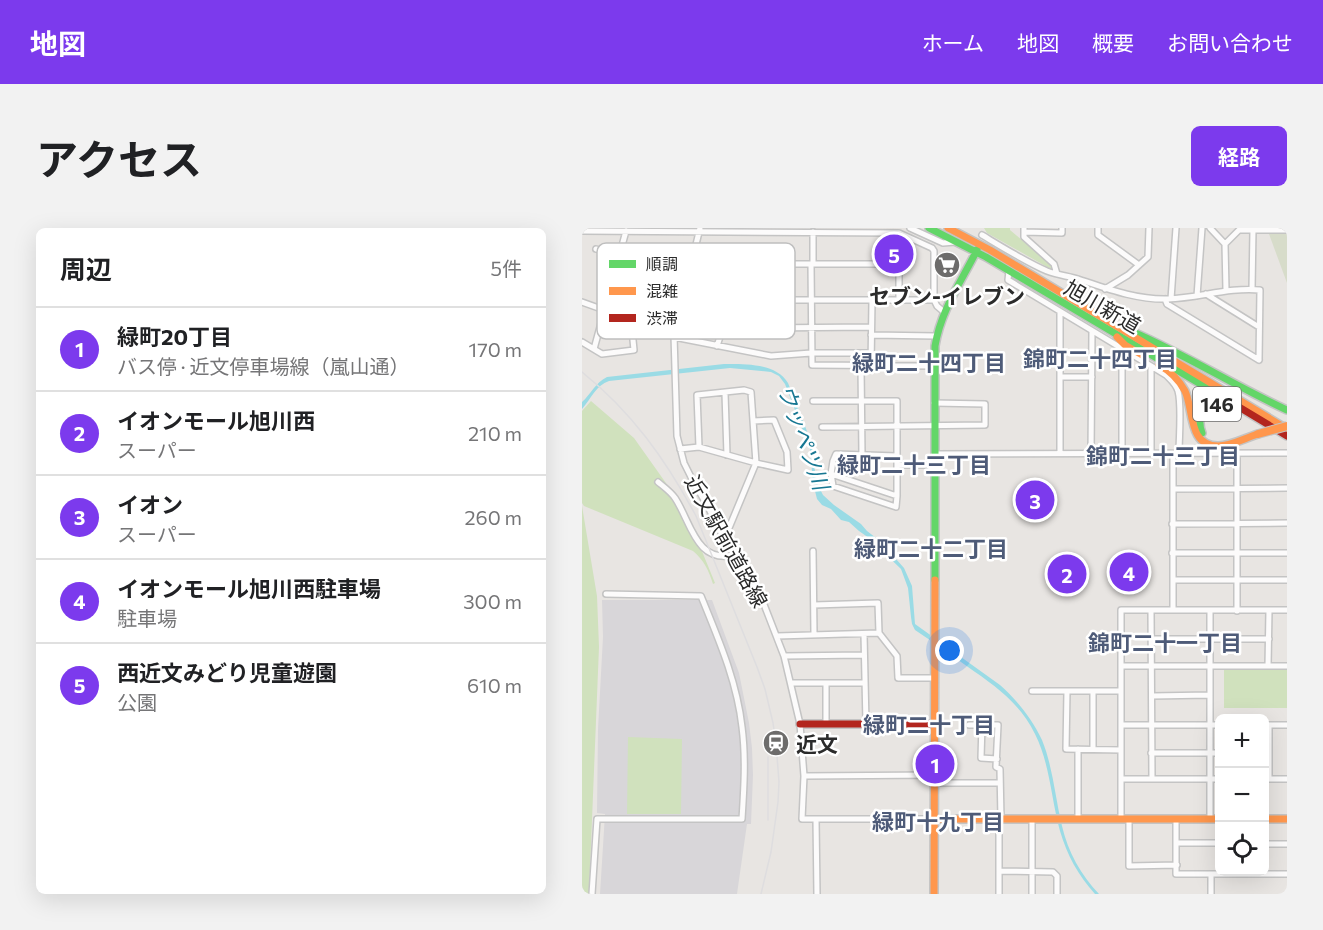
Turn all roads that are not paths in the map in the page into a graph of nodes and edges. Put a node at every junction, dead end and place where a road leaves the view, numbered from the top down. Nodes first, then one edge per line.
1 (910, 228) edge
2 (929, 228) edge
3 (948, 228) edge
4 (980, 228) edge
5 (1062, 228) edge
6 (1098, 228) edge
7 (1149, 228) edge
8 (1176, 228) edge
9 (1202, 228) edge
10 (1210, 228) edge
11 (592, 229) edge
12 (700, 229) edge
13 (747, 230) edge
14 (1024, 230) edge
15 (1252, 230) junction
16 (1287, 230) edge
17 (582, 231) edge
18 (626, 231) junction
19 (811, 231) edge
20 (899, 233) junction
21 (982, 235) junction
22 (957, 242) junction
23 (623, 243) edge
24 (1225, 244) junction
25 (978, 248) junction
26 (795, 264) edge
27 (812, 264) junction
28 (899, 264) junction
29 (1139, 265) junction
30 (1009, 271) junction
31 (1057, 274) junction
32 (1105, 289) junction
33 (1252, 289) junction
34 (1226, 290) junction
35 (1206, 294) junction
36 (1197, 296) junction
37 (1168, 299) junction
38 (795, 300) edge
39 (812, 300) junction
40 (872, 300) junction
41 (899, 300) junction
42 (934, 300) junction
43 (582, 302) edge
44 (597, 307) edge
45 (944, 312) junction
46 (1060, 312) junction
47 (1109, 322) junction
48 (795, 327) edge
49 (812, 327) junction
50 (871, 327) junction
51 (1259, 327) junction
52 (1092, 331) junction
53 (1112, 332) junction
54 (871, 335) junction
55 (936, 336) junction
56 (597, 338) edge
57 (633, 339) edge
58 (674, 339) edge
59 (687, 339) edge
60 (719, 339) edge
61 (582, 342) edge
62 (717, 346) junction
63 (594, 349) junction
64 (1122, 349) junction
65 (812, 353) junction
66 (871, 353) junction
67 (861, 366) junction
68 (871, 366) junction
69 (934, 366) junction
70 (1150, 366) junction
71 (1060, 377) junction
72 (1092, 377) junction
73 (724, 393) junction
74 (813, 401) dead end
75 (861, 401) junction
76 (934, 403) junction
77 (1287, 410) edge
78 (753, 421) junction
79 (897, 426) junction
80 (934, 426) junction
81 (822, 427) dead end
82 (861, 427) junction
83 (1287, 427) edge
84 (1287, 436) edge
85 (1235, 441) junction
86 (699, 447) junction
87 (680, 449) junction
88 (1060, 453) junction
89 (1091, 453) junction
90 (1150, 453) junction
91 (1237, 453) junction
92 (1287, 453) edge
93 (934, 454) junction
94 (1122, 454) junction
95 (1176, 454) junction
96 (727, 455) junction
97 (862, 456) junction
98 (897, 456) junction
99 (756, 463) junction
100 (897, 465) junction
101 (934, 465) junction
102 (831, 474) junction
103 (658, 482) dead end
104 (1287, 488) edge
105 (1173, 489) junction
106 (1238, 489) junction
107 (897, 496) junction
108 (1287, 523) edge
109 (1172, 524) junction
110 (1238, 524) junction
111 (724, 540) junction
112 (813, 551) dead end
113 (1172, 553) junction
114 (1238, 553) junction
115 (1287, 554) edge
116 (734, 555) junction
117 (1173, 580) junction
118 (1237, 580) junction
119 (1287, 580) edge
120 (606, 594) dead end
121 (814, 605) junction
122 (1151, 610) junction
123 (1173, 610) junction
124 (1210, 610) junction
125 (1269, 610) junction
126 (1287, 610) edge
127 (1237, 611) junction
128 (879, 633) junction
129 (814, 634) junction
130 (864, 634) junction
131 (777, 636) junction
132 (1210, 638) junction
133 (1152, 639) junction
134 (1269, 639) junction
135 (864, 655) junction
136 (784, 656) junction
137 (1121, 666) junction
138 (1211, 666) junction
139 (1268, 666) junction
140 (1287, 666) edge
141 (1151, 667) junction
142 (934, 678) junction
143 (791, 683) junction
144 (826, 683) junction
145 (864, 683) junction
146 (1032, 691) dead end
147 (1066, 691) junction
148 (1093, 691) junction
149 (1121, 691) junction
150 (1210, 695) junction
151 (1152, 696) junction
152 (800, 724) junction
153 (826, 724) junction
154 (866, 724) junction
155 (935, 724) junction
156 (969, 724) dead end
157 (982, 724) junction
158 (1121, 725) junction
159 (1151, 725) junction
160 (1210, 725) junction
161 (1215, 725) edge
162 (1269, 725) edge
163 (1287, 725) edge
164 (1078, 749) junction
165 (1093, 749) junction
166 (1121, 750) junction
167 (1151, 753) junction
168 (1211, 753) junction
169 (1215, 753) edge
170 (997, 759) junction
171 (804, 776) junction
172 (935, 779) junction
173 (1121, 779) junction
174 (1152, 779) junction
175 (1210, 779) junction
176 (1215, 779) edge
177 (1269, 779) edge
178 (1287, 779) edge
179 (1000, 783) junction
180 (816, 819) junction
181 (934, 819) junction
182 (1000, 819) junction
183 (1032, 819) junction
184 (1075, 819) junction
185 (1125, 819) junction
186 (1176, 819) junction
187 (1210, 819) junction
188 (1215, 819) edge
189 (1269, 819) edge
190 (1287, 819) edge
191 (1176, 843) junction
192 (1215, 843) edge
193 (1269, 844) edge
194 (1287, 844) edge
195 (1177, 866) junction
196 (999, 872) junction
197 (1032, 872) junction
198 (1211, 874) junction
199 (1287, 874) edge
200 (592, 894) edge
201 (817, 894) edge
202 (934, 894) edge
203 (999, 894) edge
204 (1032, 894) edge
205 (1057, 894) edge
206 (1211, 894) edge

1 - 22 street
2 - 22 main road, 旭川新道
3 - 25 main road, 旭川新道
4 - 21 street
5 - 14 street
6 - 29 street
7 - 29 street
8 - 37 street
9 - 36 street
10 - 24 street
11 - 17 street
11 - 18 street
12 - 13 street
12 - 18 street
13 - 19 street
14 - 31 street
15 - 16 street
15 - 24 street
15 - 33 street
18 - 23 street
19 - 20 street
19 - 27 street
20 - 28 street
20 - 42 street
21 - 25 street
21 - 31 street
22 - 25 main road, 旭川新道
24 - 34 street
25 - 30 main road, 旭川新道
25 - 45 main road
25 - 47 main road, 旭川新道
26 - 27 street
27 - 28 street
27 - 39 street
28 - 41 street
29 - 32 street
30 - 46 street
30 - 53 main road, 旭川新道
31 - 32 street
32 - 37 street
33 - 34 street
33 - 51 street
34 - 35 street
35 - 36 street
35 - 51 street
36 - 37 street
37 - 51 street
38 - 39 street
39 - 40 street
39 - 49 street
40 - 41 street
40 - 50 street
41 - 42 street
42 - 45 street
43 - 44 street
45 - 55 main road
46 - 52 street
46 - 71 street
47 - 77 main road, 146
47 - 83 main road, 旭川新道
48 - 49 street
49 - 50 street
49 - 65 street
50 - 54 street
52 - 64 street
52 - 72 street
53 - 84 main road, 旭川新道
53 - 85 main road, 146
54 - 55 street
54 - 66 street
55 - 69 main road
56 - 63 street
57 - 63 street
58 - 87 street, 近文駅前道路線
59 - 62 street
60 - 62 street
61 - 63 street
62 - 65 street
64 - 70 street
64 - 94 street
65 - 66 street
65 - 67 street
66 - 68 street
67 - 68 street
67 - 75 street
68 - 69 street
69 - 76 main road
70 - 90 street
70 - 95 street
71 - 72 street
71 - 88 street
72 - 89 street
73 - 78 street
73 - 86 street
73 - 96 street
74 - 75 street
75 - 79 street
75 - 82 street
76 - 80 main road
76 - 80 street
78 - 99 street
78 - 99 street
79 - 80 street
79 - 82 street
79 - 98 street
80 - 93 main road
81 - 82 street
82 - 97 street
83 - 85 main road, 146, bridge
84 - 85 main road, 146
86 - 87 street
86 - 96 street
87 - 111 street, 近文駅前道路線
88 - 89 street
88 - 93 street
89 - 94 street
90 - 94 street
90 - 95 street
91 - 92 street
91 - 95 street
91 - 106 street
93 - 101 main road
95 - 105 street
96 - 99 street
97 - 98 street
97 - 102 street
98 - 100 street
99 - 111 street
100 - 101 street
100 - 107 street
101 - 142 main road
102 - 107 street
102 - 107 street
103 - 116 street
104 - 106 street
105 - 106 street
105 - 109 street
106 - 110 street
108 - 110 street
109 - 110 street
109 - 113 street
110 - 114 street
111 - 116 street, 近文駅前道路線
112 - 121 street
113 - 114 street
113 - 117 street
114 - 115 street
114 - 118 street
116 - 131 street, 近文駅前道路線
117 - 118 street
117 - 123 street
118 - 119 street
118 - 127 street
120 - 200 street
121 - 128 street
121 - 129 street
122 - 123 street
122 - 133 street
122 - 137 street
123 - 124 street
124 - 127 street
124 - 132 street
125 - 126 street
125 - 127 street
125 - 134 street
128 - 130 street
128 - 142 street
129 - 130 street
129 - 131 street
130 - 135 street
131 - 136 street, 近文駅前道路線
132 - 133 street
132 - 134 street
132 - 138 street
133 - 141 street
134 - 139 street
135 - 136 street
135 - 145 street
136 - 143 street, 近文駅前道路線
137 - 141 street
137 - 149 street
138 - 139 street
138 - 141 street
138 - 150 street
139 - 140 street
141 - 151 street
142 - 155 main road
143 - 144 street
143 - 152 street, 近文駅前道路線
144 - 145 street
144 - 153 street
145 - 154 street
146 - 147 street
147 - 148 street
147 - 164 street
148 - 149 street
148 - 165 street
149 - 158 street
150 - 151 street
150 - 160 street
151 - 159 street
152 - 153 main road
152 - 171 street, 近文駅前道路線
153 - 154 main road
154 - 155 main road
155 - 172 main road
156 - 157 street
157 - 170 street
157 - 170 street
158 - 159 street
158 - 166 street
159 - 160 street
159 - 167 street
160 - 161 street
160 - 168 street
162 - 163 street
164 - 165 street
164 - 184 street
165 - 166 street
166 - 173 street
167 - 168 street
167 - 174 street
168 - 169 street
168 - 175 street
170 - 179 street
171 - 172 street
171 - 180 street, 近文駅前道路線
172 - 179 street
172 - 181 main road
173 - 174 street
173 - 185 street
174 - 175 street
175 - 176 street
175 - 187 street
177 - 178 street
179 - 182 street
180 - 181 street
180 - 201 street
181 - 182 main road
181 - 202 main road
182 - 183 main road
182 - 196 street
183 - 184 main road
183 - 197 street
184 - 185 main road
185 - 186 main road
185 - 195 street
186 - 187 main road
186 - 191 street
187 - 188 main road
189 - 190 main road
191 - 192 street
191 - 195 street
193 - 194 street
195 - 198 street
196 - 197 street
196 - 203 street
197 - 204 street
197 - 205 street
198 - 199 street
198 - 206 street

